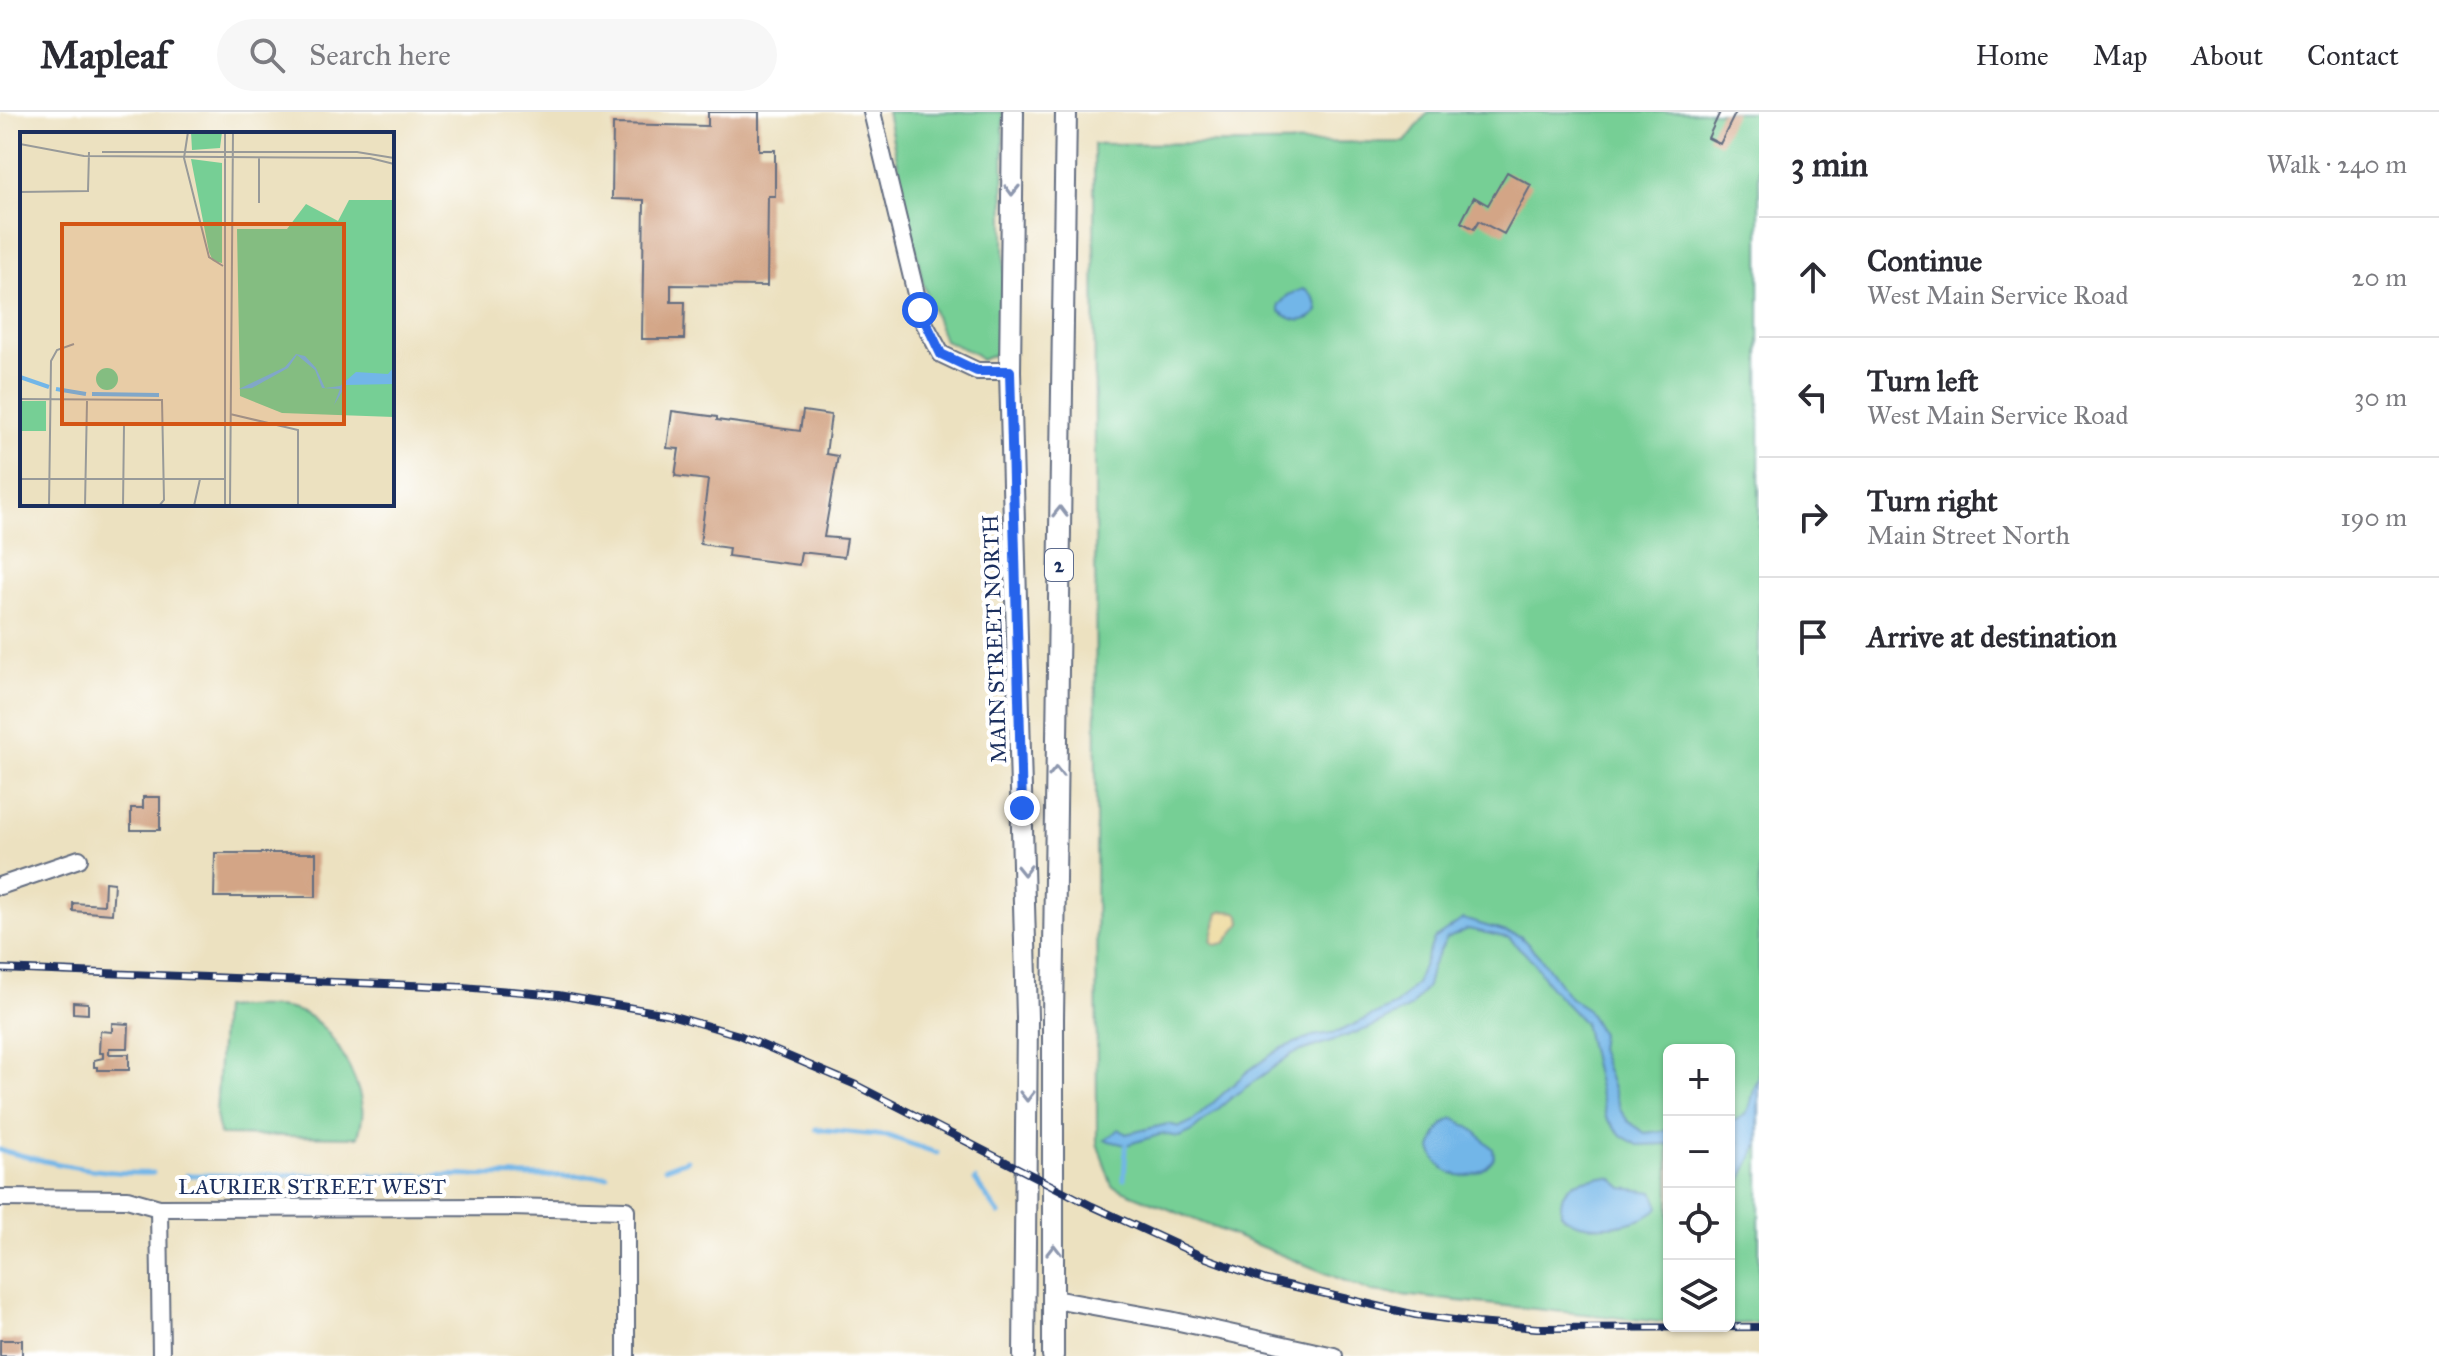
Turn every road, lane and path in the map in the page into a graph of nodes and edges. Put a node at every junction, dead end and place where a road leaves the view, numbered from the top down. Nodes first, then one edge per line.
1 (872, 112) edge
2 (1013, 112) edge
3 (1066, 112) edge
4 (1010, 371) junction
5 (79, 859) dead end
6 (0, 886) edge
7 (0, 1198) edge
8 (159, 1208) junction
9 (1054, 1299) junction
10 (161, 1356) edge
11 (626, 1356) edge
12 (1024, 1356) edge
13 (1053, 1356) edge
14 (1334, 1356) edge

1 - 4 street
2 -> 4 main road, MAIN STREET NORTH / 2
9 -> 3 main road, 2
4 -> 12 main road, MAIN STREET NORTH / 2
5 - 6 street
7 - 8 street, LAURIER STREET WEST
8 - 10 street
8 - 11 street, LAURIER STREET WEST
9 - 13 main road, 2
9 - 14 street

